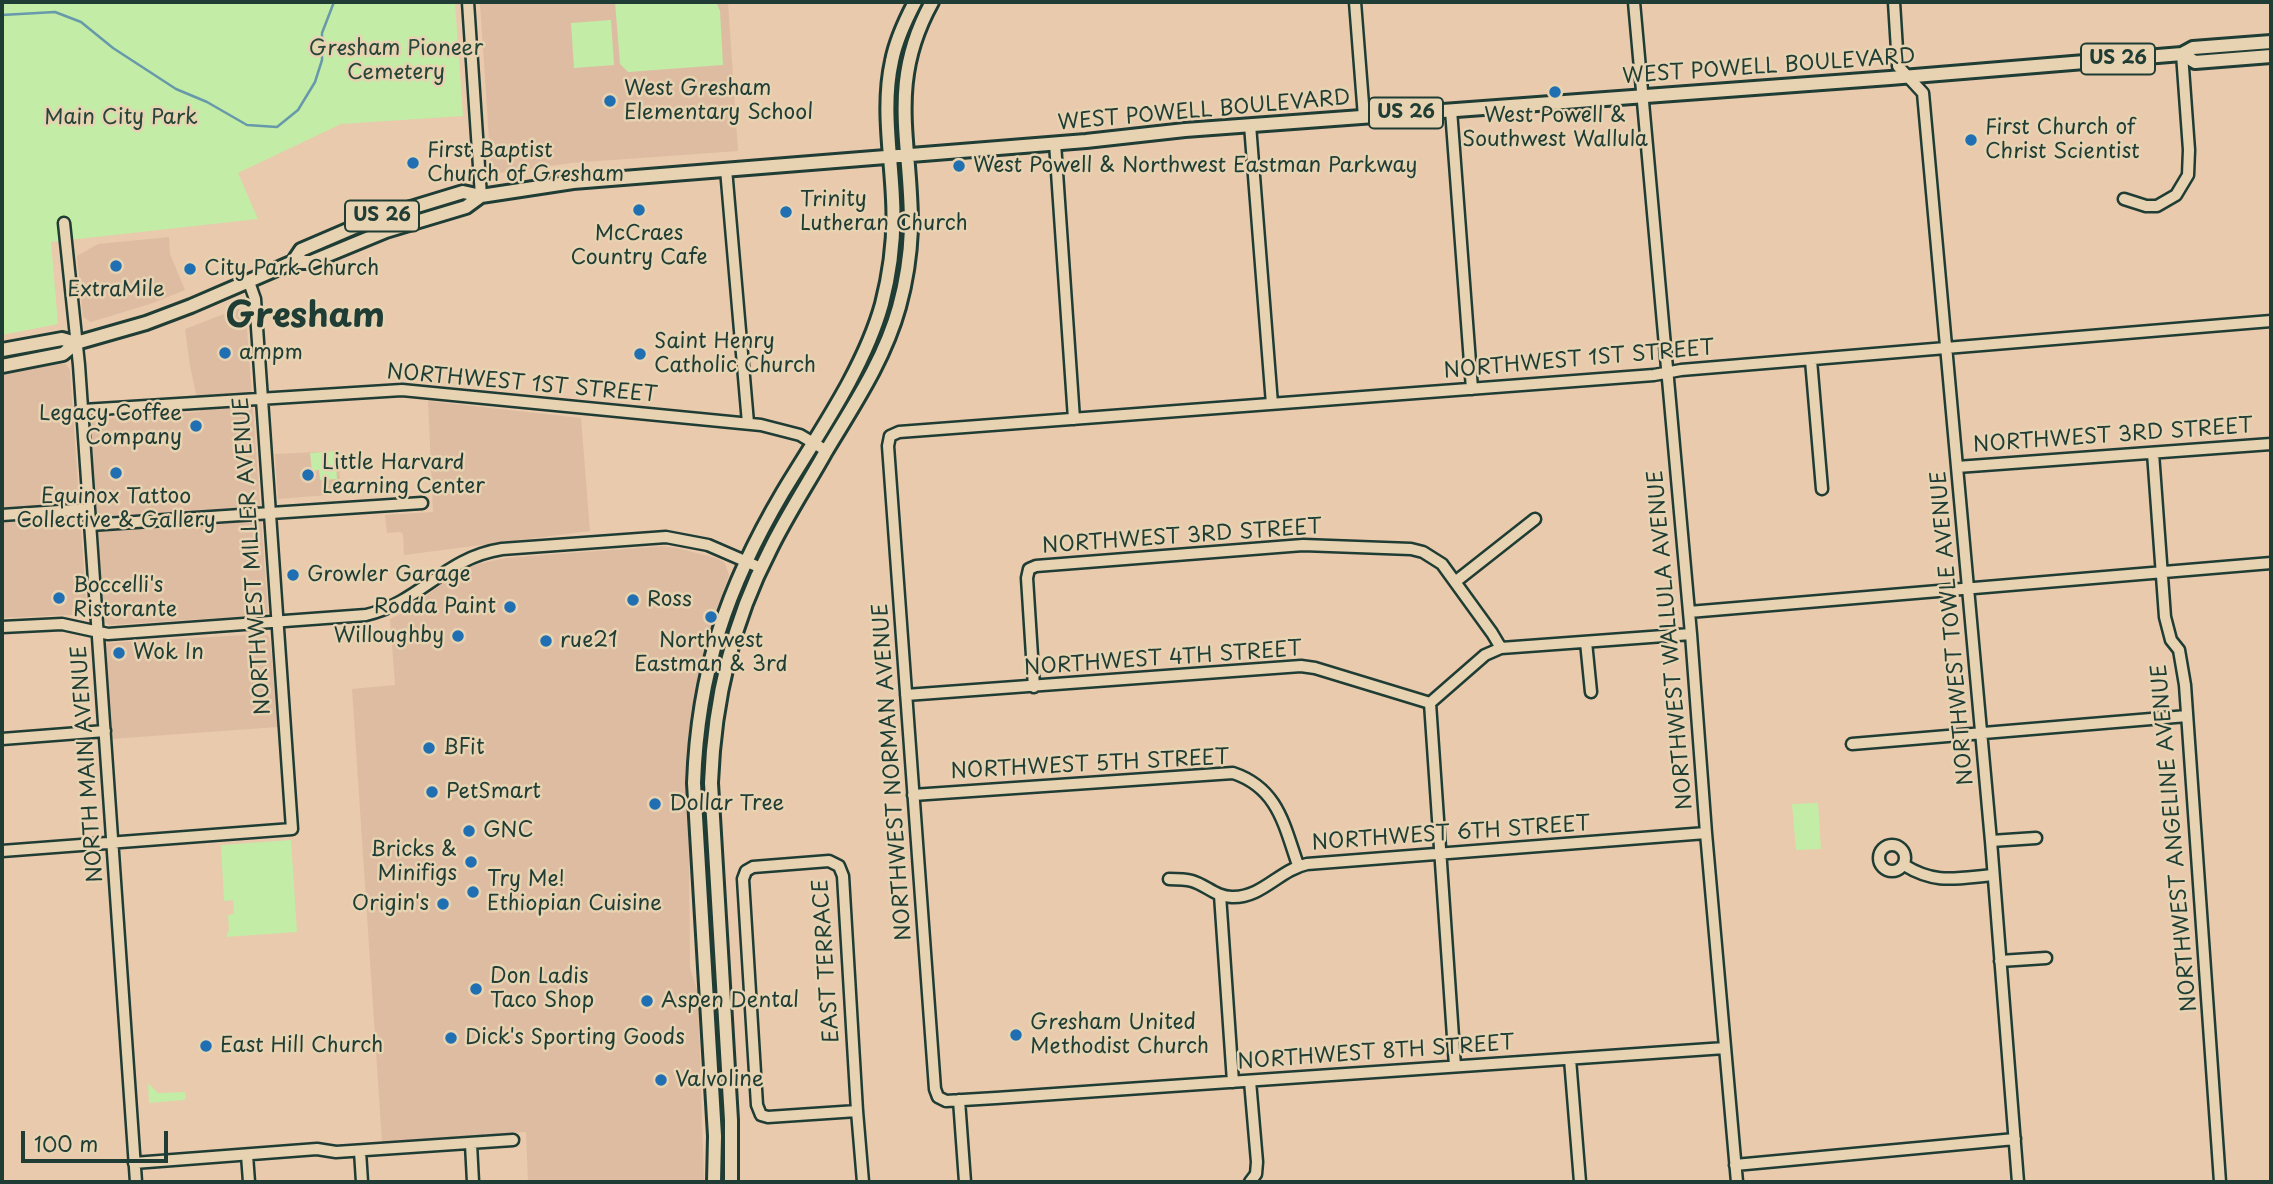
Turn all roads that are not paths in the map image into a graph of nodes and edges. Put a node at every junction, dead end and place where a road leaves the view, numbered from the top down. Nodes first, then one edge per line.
1 (468, 2) edge
2 (915, 2) edge
3 (932, 2) edge
4 (1355, 2) edge
5 (1634, 2) edge
6 (1894, 2) edge
7 (2271, 42) edge
8 (2182, 54) junction
9 (2271, 56) edge
10 (1908, 77) junction
11 (1642, 96) junction
12 (1451, 110) junction
13 (1364, 117) junction
14 (1250, 125) junction
15 (1055, 143) junction
16 (906, 155) junction
17 (890, 156) junction
18 (726, 169) junction
19 (481, 195) junction
20 (2124, 199) dead end
21 (64, 223) dead end
22 (249, 282) junction
23 (2271, 321) edge
24 (76, 344) junction
25 (1947, 348) junction
26 (2, 350) edge
27 (1811, 360) junction
28 (2, 366) edge
29 (1667, 374) junction
30 (1472, 389) junction
31 (262, 399) junction
32 (1272, 404) junction
33 (83, 410) junction
34 (1074, 419) junction
35 (748, 423) junction
36 (890, 436) joint
37 (813, 442) junction
38 (2271, 444) edge
39 (827, 451) junction
40 (2153, 453) junction
41 (1957, 467) junction
42 (1822, 489) dead end
43 (422, 503) dead end
44 (89, 509) junction
45 (269, 512) junction
46 (2, 515) edge
47 (1535, 519) dead end
48 (90, 525) junction
49 (746, 561) junction
50 (2271, 563) edge
51 (761, 568) junction
52 (2162, 573) junction
53 (1455, 582) junction
54 (1968, 588) junction
55 (1689, 612) junction
56 (277, 622) junction
57 (2, 627) edge
58 (98, 632) junction
59 (1691, 634) junction
60 (1586, 642) junction
61 (1501, 648) junction
62 (1034, 687) junction
63 (1591, 692) dead end
64 (906, 695) junction
65 (1430, 703) junction
66 (2187, 716) junction
67 (105, 731) junction
68 (1981, 733) junction
69 (2, 739) edge
70 (1852, 744) dead end
71 (913, 795) junction
72 (1706, 833) junction
73 (2036, 838) dead end
74 (1991, 841) junction
75 (114, 843) junction
76 (2, 851) edge
77 (1440, 853) junction
78 (1298, 865) junction
79 (1904, 865) dead end
80 (1993, 875) junction
81 (1170, 878) dead end
82 (1220, 895) junction
83 (2046, 958) dead end
84 (2000, 961) junction
85 (1725, 1048) junction
86 (1570, 1059) junction
87 (1455, 1066) junction
88 (1250, 1081) junction
89 (1233, 1082) junction
90 (959, 1100) junction
91 (946, 1101) joint
92 (857, 1111) junction
93 (2015, 1139) junction
94 (513, 1140) dead end
95 (471, 1144) junction
96 (360, 1151) junction
97 (247, 1155) junction
98 (134, 1163) junction
99 (1735, 1165) junction
100 (136, 1182) edge
101 (249, 1182) edge
102 (362, 1182) edge
103 (473, 1182) edge
104 (714, 1182) edge
105 (731, 1182) edge
106 (863, 1182) edge
107 (965, 1182) edge
108 (1250, 1182) edge
109 (1580, 1182) edge
110 (1737, 1182) edge
111 (2018, 1182) edge
112 (2220, 1182) edge

1 - 19 street
2 - 17 main road
3 - 16 main road
4 - 13 street
5 - 11 street, NORTHWEST WALLULA AVENUE
6 - 10 street, NORTHWEST TOWLE AVENUE
7 - 8 main road, WEST POWELL BOULEVARD / US 26
8 - 9 main road, WEST POWELL BOULEVARD / US 26
8 - 10 main road, WEST POWELL BOULEVARD / US 26
8 - 20 street
10 - 11 main road, WEST POWELL BOULEVARD / US 26
10 - 25 street, NORTHWEST TOWLE AVENUE
11 - 12 main road, WEST POWELL BOULEVARD / US 26
11 - 29 street, NORTHWEST WALLULA AVENUE
12 - 13 main road, WEST POWELL BOULEVARD / US 26
12 - 30 street
13 - 14 main road, WEST POWELL BOULEVARD / US 26
14 - 15 main road, WEST POWELL BOULEVARD / US 26
14 - 32 street
15 - 16 main road, WEST POWELL BOULEVARD / US 26
15 - 34 street
16 - 17 main road, WEST POWELL BOULEVARD / US 26
16 - 39 main road
17 - 18 main road, WEST POWELL BOULEVARD / US 26
17 - 37 main road
18 - 19 main road, WEST POWELL BOULEVARD / US 26
18 - 35 street
19 - 22 main road, WEST POWELL BOULEVARD / US 26
21 - 24 street, NORTH MAIN AVENUE
22 - 24 main road, WEST POWELL BOULEVARD / US 26
22 - 31 street, NORTHWEST MILLER AVENUE
23 - 25 street, NORTHWEST 1ST STREET
24 - 26 main road, US 26
24 - 28 main road, US 26
24 - 33 street, NORTH MAIN AVENUE
25 - 27 street, NORTHWEST 1ST STREET
25 - 41 street, NORTHWEST TOWLE AVENUE
27 - 29 street, NORTHWEST 1ST STREET
27 - 42 street
29 - 30 street, NORTHWEST 1ST STREET
29 - 55 street, NORTHWEST WALLULA AVENUE
30 - 32 street, NORTHWEST 1ST STREET
31 - 33 street, NORTHWEST 1ST STREET
31 - 35 street, NORTHWEST 1ST STREET
31 - 45 street, NORTHWEST MILLER AVENUE
32 - 34 street, NORTHWEST 1ST STREET
33 - 44 street, NORTH MAIN AVENUE
34 - 36 street, NORTHWEST 1ST STREET
35 - 37 street, NORTHWEST 1ST STREET
36 - 64 street, NORTHWEST NORMAN AVENUE
37 - 39 street, NORTHWEST 1ST STREET
37 - 49 main road
38 - 40 street, NORTHWEST 3RD STREET
39 - 51 main road
40 - 41 street, NORTHWEST 3RD STREET
40 - 52 street, NORTHWEST ANGELINE AVENUE
41 - 54 street, NORTHWEST TOWLE AVENUE
43 - 45 street
44 - 46 street
44 - 48 street, NORTH MAIN AVENUE
45 - 48 street
45 - 56 street, NORTHWEST MILLER AVENUE
47 - 53 street
48 - 58 street, NORTH MAIN AVENUE
49 - 51 street
49 - 56 street
49 - 104 main road
50 - 52 street
51 - 105 main road
52 - 54 street
52 - 66 street, NORTHWEST ANGELINE AVENUE
53 - 61 street, NORTHWEST 3RD STREET
53 - 62 street, NORTHWEST 3RD STREET
54 - 55 street
54 - 68 street, NORTHWEST TOWLE AVENUE
55 - 59 street, NORTHWEST WALLULA AVENUE
56 - 58 street
56 - 75 street, NORTHWEST MILLER AVENUE
57 - 58 street
58 - 67 street, NORTH MAIN AVENUE
59 - 60 street
59 - 72 street, NORTHWEST WALLULA AVENUE
60 - 61 street
60 - 63 street
61 - 65 street
62 - 64 street, NORTHWEST 4TH STREET
62 - 65 street, NORTHWEST 4TH STREET
64 - 71 street, NORTHWEST NORMAN AVENUE
65 - 77 street
66 - 68 street
66 - 112 street, NORTHWEST ANGELINE AVENUE
67 - 69 street
67 - 75 street, NORTH MAIN AVENUE
68 - 70 street
68 - 74 street, NORTHWEST TOWLE AVENUE
71 - 78 street, NORTHWEST 5TH STREET
71 - 91 street, NORTHWEST NORMAN AVENUE
72 - 77 street, NORTHWEST 6TH STREET
72 - 85 street, NORTHWEST WALLULA AVENUE
73 - 74 street
74 - 80 street, NORTHWEST TOWLE AVENUE
75 - 76 street
75 - 98 street, NORTH MAIN AVENUE
77 - 78 street, NORTHWEST 6TH STREET
77 - 87 street
78 - 82 street, NORTHWEST 6TH STREET
79 - 80 street
80 - 84 street, NORTHWEST TOWLE AVENUE
81 - 82 street, NORTHWEST 6TH STREET
82 - 89 street
83 - 84 street
84 - 93 street, NORTHWEST TOWLE AVENUE
85 - 86 street, NORTHWEST 8TH STREET
85 - 99 street, NORTHWEST WALLULA AVENUE
86 - 87 street, NORTHWEST 8TH STREET
86 - 109 street
87 - 88 street, NORTHWEST 8TH STREET
88 - 89 street, NORTHWEST 8TH STREET
88 - 108 street
89 - 90 street, NORTHWEST 8TH STREET
90 - 91 street, NORTHWEST 8TH STREET
90 - 107 street
92 - 92 street, EAST TERRACE
92 - 106 street, EAST TERRACE
93 - 99 street
93 - 111 street, NORTHWEST TOWLE AVENUE
94 - 95 street
95 - 96 street
95 - 103 street
96 - 97 street
96 - 102 street
97 - 98 street
97 - 101 street
98 - 100 street, NORTH MAIN AVENUE
99 - 110 street, NORTHWEST WALLULA AVENUE

